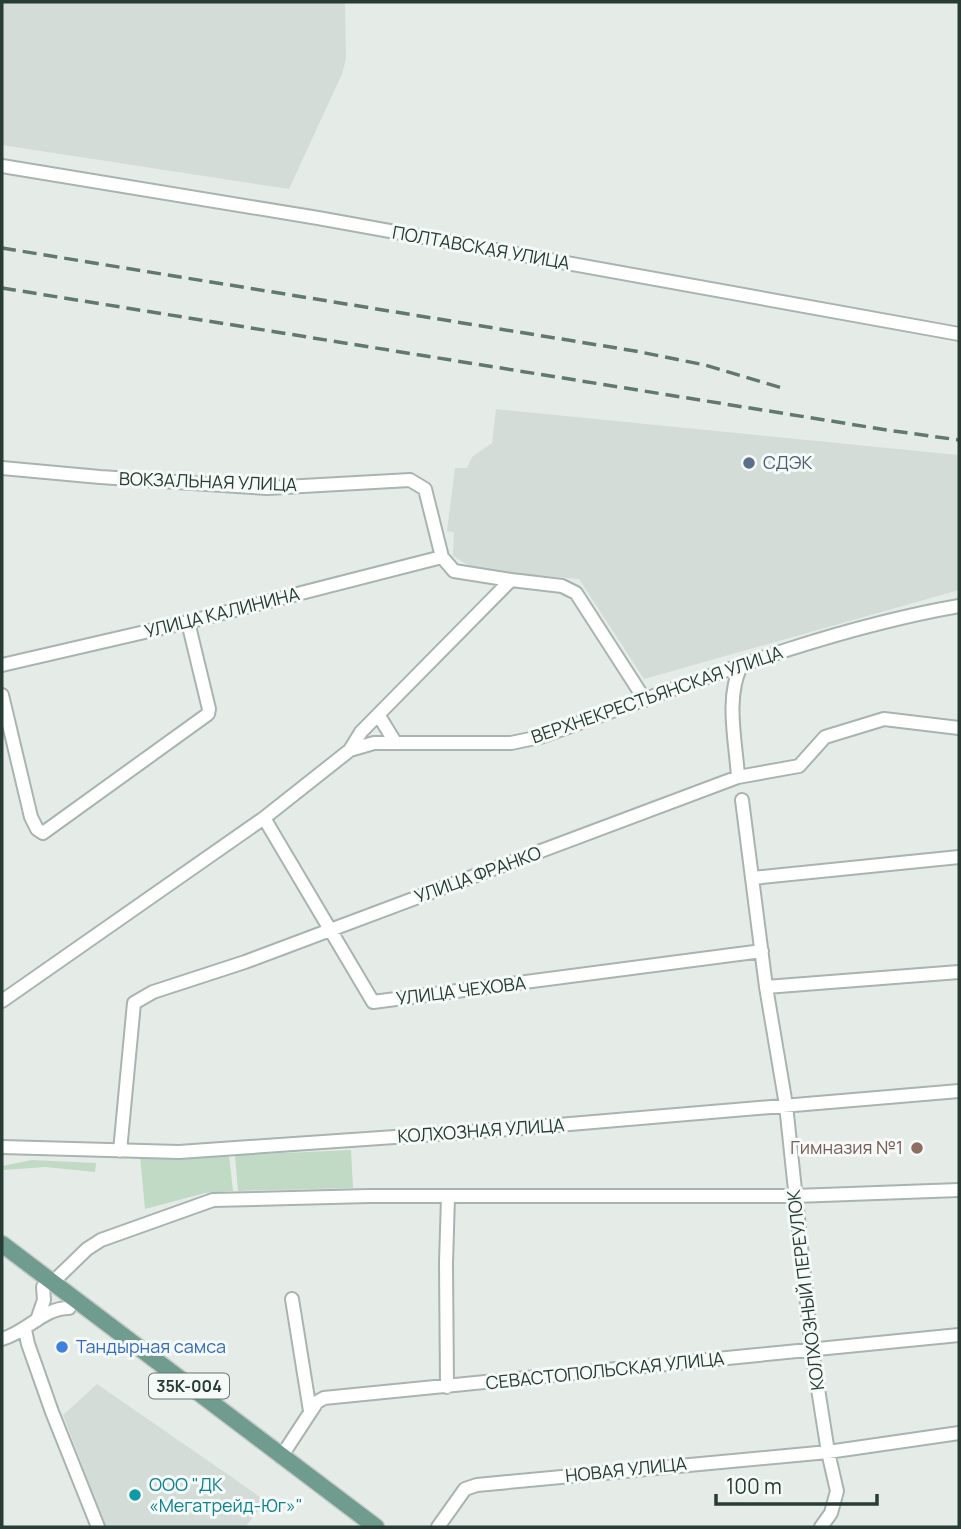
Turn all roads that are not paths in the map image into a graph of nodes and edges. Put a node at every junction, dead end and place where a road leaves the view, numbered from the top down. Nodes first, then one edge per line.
1 (2, 166) edge
2 (959, 334) edge
3 (2, 468) edge
4 (442, 557) junction
5 (511, 580) junction
6 (959, 606) edge
7 (188, 622) junction
8 (2, 665) edge
9 (741, 666) junction
10 (713, 676) junction
11 (2, 695) edge
12 (645, 700) junction
13 (733, 701) junction
14 (379, 716) junction
15 (959, 729) edge
16 (395, 742) junction
17 (350, 750) junction
18 (738, 777) junction
19 (741, 800) dead end
20 (264, 818) junction
21 (959, 857) edge
22 (753, 878) junction
23 (330, 930) junction
24 (762, 951) junction
25 (959, 972) edge
26 (766, 987) junction
27 (2, 1001) edge
28 (959, 1091) edge
29 (786, 1105) junction
30 (2, 1147) edge
31 (124, 1151) junction
32 (959, 1190) edge
33 (794, 1196) junction
34 (448, 1197) junction
35 (2, 1244) edge
36 (2, 1256) edge
37 (48, 1285) junction
38 (292, 1299) dead end
39 (69, 1308) junction
40 (36, 1320) junction
41 (25, 1329) junction
42 (959, 1335) edge
43 (2, 1339) edge
44 (812, 1351) junction
45 (447, 1387) junction
46 (310, 1411) junction
47 (959, 1433) edge
48 (828, 1451) junction
49 (281, 1457) junction
50 (98, 1527) edge
51 (358, 1527) edge
52 (376, 1527) edge
53 (438, 1527) edge
54 (821, 1527) edge

1 - 2 street, ПОЛТАВСКАЯ УЛИЦА
3 - 4 street, ВОКЗАЛЬНАЯ УЛИЦА
4 - 5 street
4 - 7 street, УЛИЦА КАЛИНИНА
5 - 12 street
5 - 14 street, ВЕРХНЕКРЕСТЬЯНСКАЯ УЛИЦА
6 - 9 street, ВЕРХНЕКРЕСТЬЯНСКАЯ УЛИЦА
7 - 8 street, УЛИЦА КАЛИНИНА
7 - 11 street
9 - 10 street, ВЕРХНЕКРЕСТЬЯНСКАЯ УЛИЦА
9 - 13 street
10 - 12 street, ВЕРХНЕКРЕСТЬЯНСКАЯ УЛИЦА
10 - 13 street
12 - 16 street, ВЕРХНЕКРЕСТЬЯНСКАЯ УЛИЦА
13 - 18 street
14 - 16 street
14 - 17 street, ВЕРХНЕКРЕСТЬЯНСКАЯ УЛИЦА
15 - 18 street, УЛИЦА ФРАНКО
16 - 17 street, ВЕРХНЕКРЕСТЬЯНСКАЯ УЛИЦА
17 - 20 street, ВЕРХНЕКРЕСТЬЯНСКАЯ УЛИЦА
18 - 23 street, УЛИЦА ФРАНКО
19 - 22 street, КОЛХОЗНЫЙ ПЕРЕУЛОК
20 - 23 street, УЛИЦА ЧЕХОВА
20 - 27 street, ВЕРХНЕКРЕСТЬЯНСКАЯ УЛИЦА
21 - 22 street
22 - 24 street, КОЛХОЗНЫЙ ПЕРЕУЛОК
23 - 24 street, УЛИЦА ЧЕХОВА
23 - 31 street, УЛИЦА ФРАНКО
24 - 26 street, КОЛХОЗНЫЙ ПЕРЕУЛОК
25 - 26 street
26 - 29 street, КОЛХОЗНЫЙ ПЕРЕУЛОК
28 - 29 street, КОЛХОЗНАЯ УЛИЦА
29 - 31 street, КОЛХОЗНАЯ УЛИЦА
29 - 33 street, КОЛХОЗНЫЙ ПЕРЕУЛОК
30 - 31 street, КОЛХОЗНАЯ УЛИЦА
32 - 33 street
33 - 34 street
33 - 44 street, КОЛХОЗНЫЙ ПЕРЕУЛОК
34 - 37 street
34 - 45 street
35 - 37 main road, 35К-004
36 - 37 main road, 35К-004
37 - 39 main road, 35К-004
37 - 40 street
37 - 49 main road, 35К-004
38 - 46 street
39 - 40 street
39 - 51 main road, 35К-004
40 - 41 street
41 - 43 street
41 - 50 street
42 - 44 street, СЕВАСТОПОЛЬСКАЯ УЛИЦА
44 - 45 street, СЕВАСТОПОЛЬСКАЯ УЛИЦА
44 - 48 street, КОЛХОЗНЫЙ ПЕРЕУЛОК
45 - 46 street, СЕВАСТОПОЛЬСКАЯ УЛИЦА
46 - 49 street
47 - 48 street, НОВАЯ УЛИЦА
48 - 53 street, НОВАЯ УЛИЦА
48 - 54 street, КОЛХОЗНЫЙ ПЕРЕУЛОК
49 - 52 main road, 35К-004

